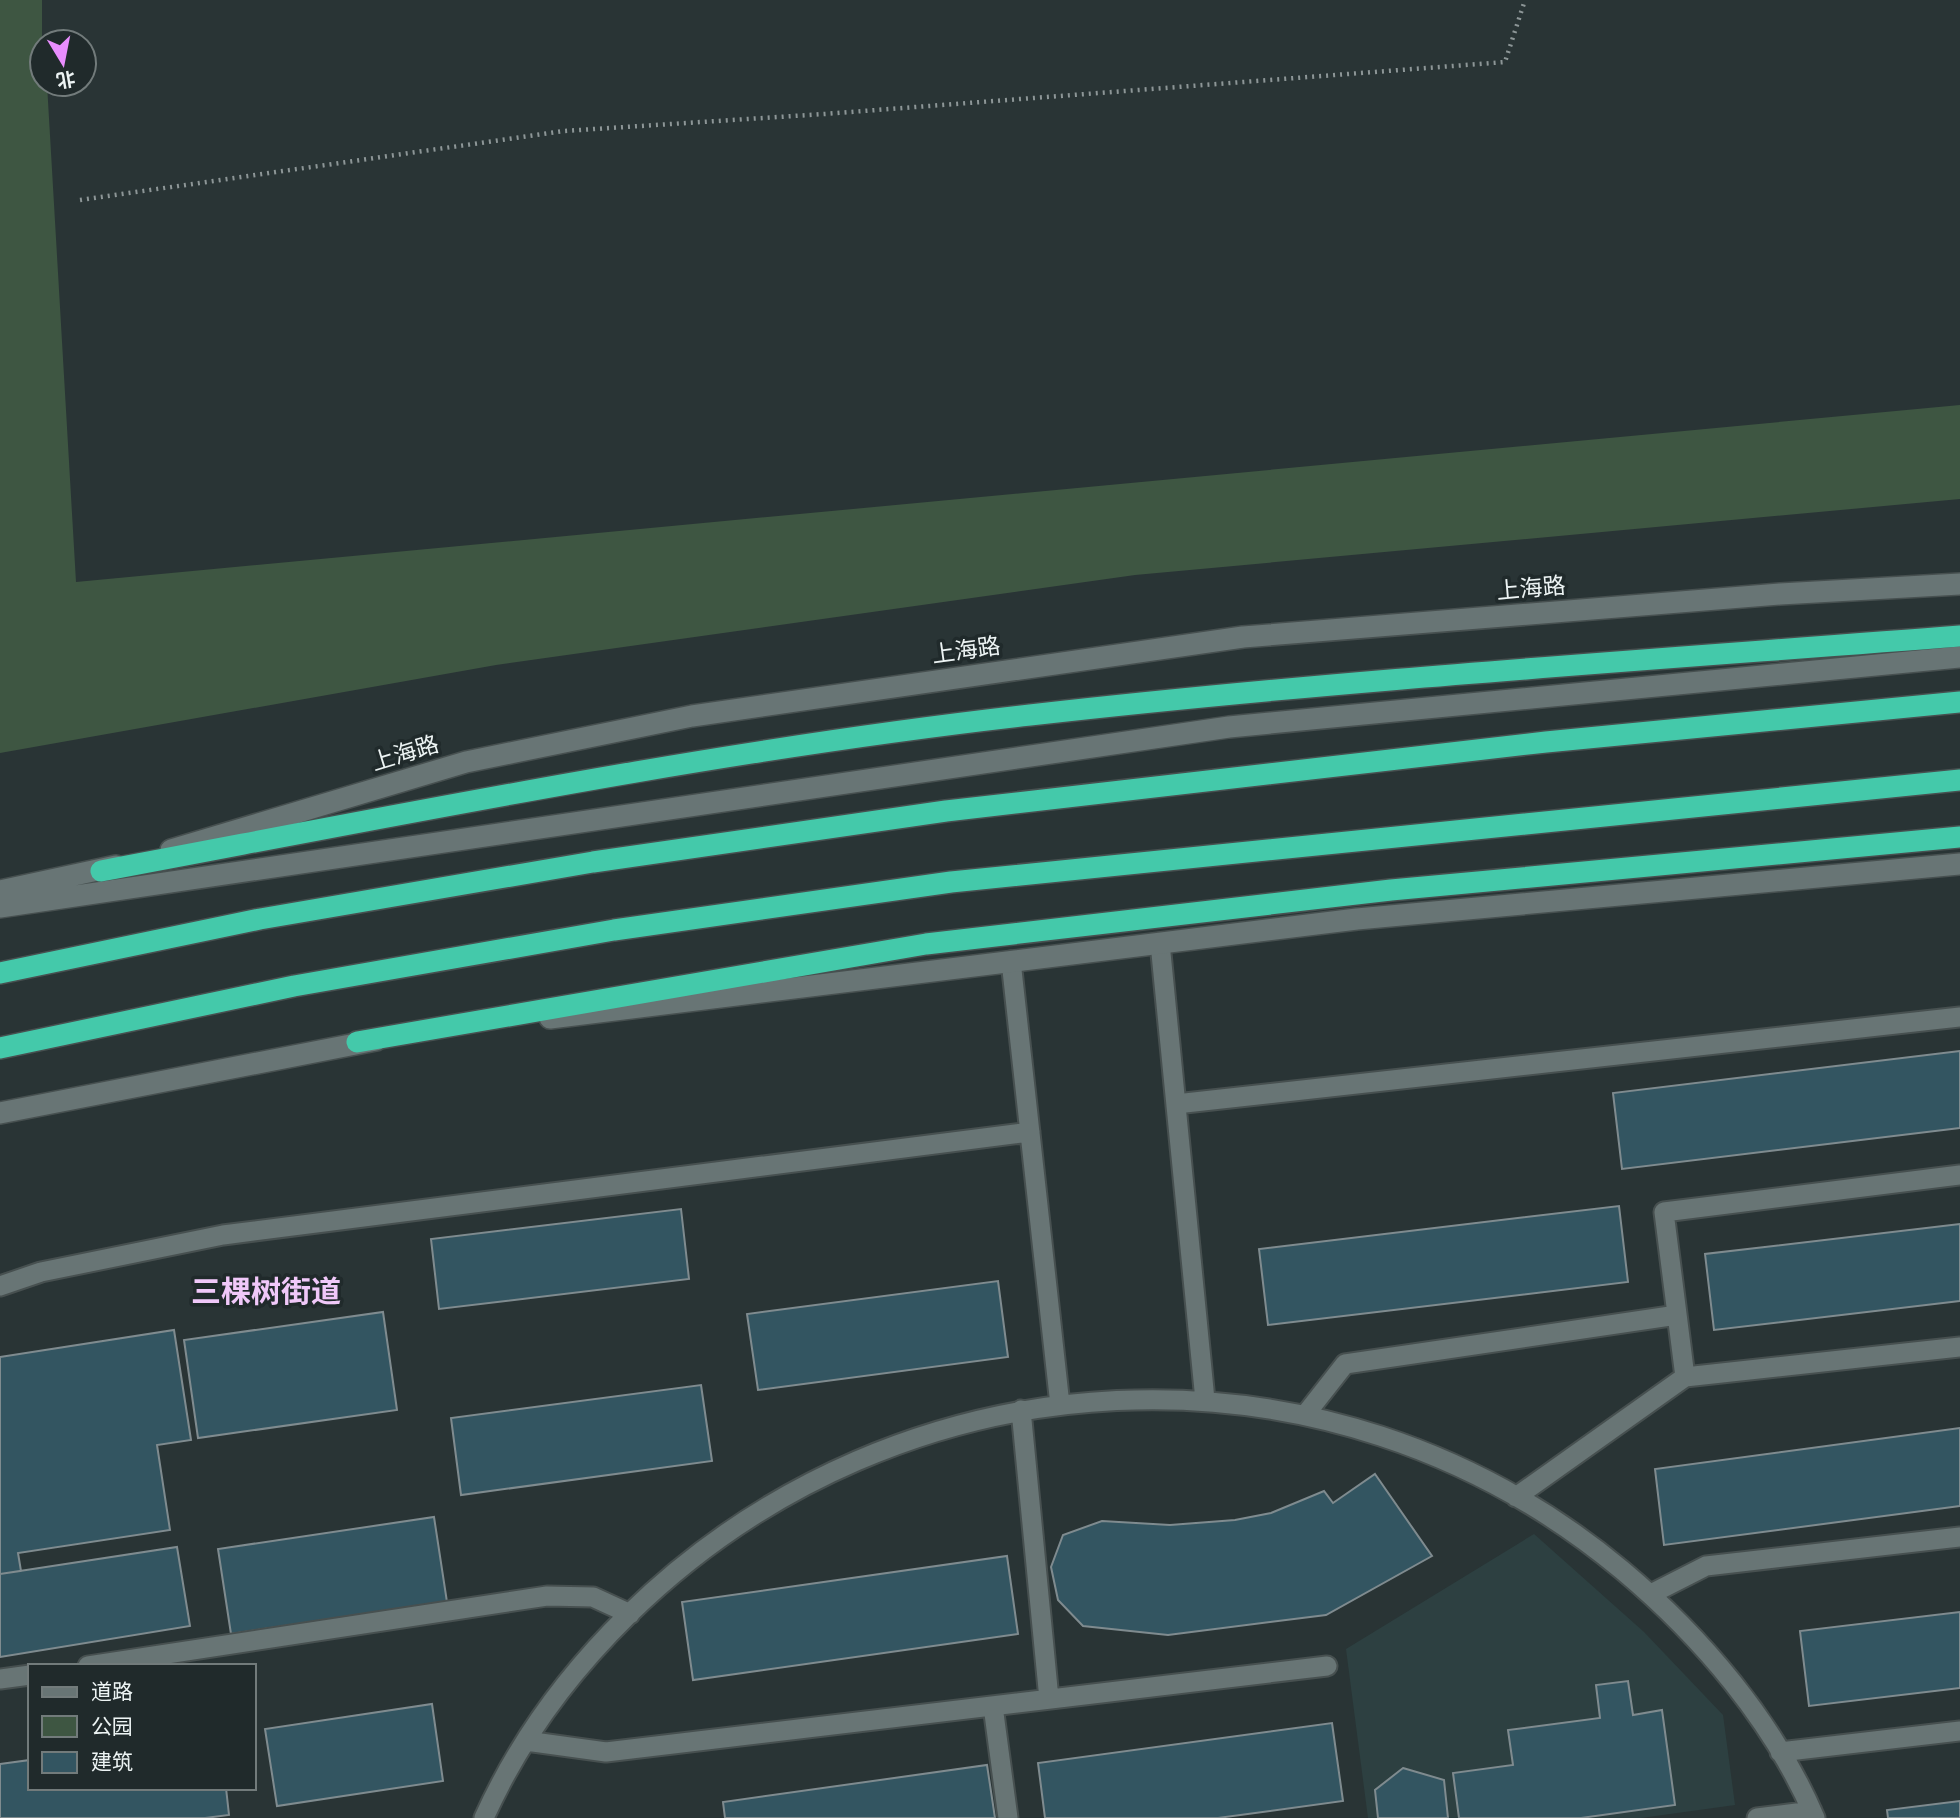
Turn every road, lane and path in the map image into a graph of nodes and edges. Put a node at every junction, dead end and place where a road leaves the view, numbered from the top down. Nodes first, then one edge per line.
1 (1525, 0) edge
2 (80, 200) dead end
3 (1960, 584) edge
4 (1960, 636) edge
5 (1960, 657) edge
6 (1960, 702) edge
7 (1960, 780) edge
8 (1960, 837) edge
9 (1960, 864) edge
10 (101, 871) junction
11 (0, 891) edge
12 (0, 906) edge
13 (1160, 943) junction
14 (1011, 961) junction
15 (0, 973) edge
16 (1960, 1017) edge
17 (357, 1042) junction
18 (0, 1048) edge
19 (1176, 1104) junction
20 (0, 1113) edge
21 (1030, 1132) junction
22 (1960, 1175) edge
23 (0, 1286) edge
24 (1677, 1315) junction
25 (1960, 1347) edge
26 (1685, 1377) junction
27 (1205, 1400) junction
28 (1060, 1405) junction
29 (1021, 1410) junction
30 (1305, 1415) junction
31 (1516, 1497) junction
32 (1960, 1537) edge
33 (1651, 1594) junction
34 (630, 1614) junction
35 (101, 1664) edge
36 (1327, 1667) dead end
37 (28, 1675) edge
38 (0, 1679) edge
39 (1049, 1699) junction
40 (993, 1706) junction
41 (1960, 1731) edge
42 (526, 1741) junction
43 (1780, 1752) junction
44 (1814, 1814) edge
45 (484, 1818) edge
46 (1008, 1818) edge
47 (1757, 1818) edge

1 - 2 path
3 - 10 main road, 上海路
4 - 10 highway
5 - 12 main road
6 - 15 highway
7 - 18 highway
8 - 17 highway
9 - 13 main road
10 - 11 main road, 上海路
13 - 14 main road
13 - 19 lane
14 - 17 main road
14 - 21 lane
16 - 19 lane
17 - 20 main road
19 - 27 lane
21 - 23 lane
21 - 28 lane
22 - 24 lane
24 - 26 lane
24 - 30 lane
25 - 26 lane
26 - 31 lane
27 - 28 lane
27 - 30 lane
28 - 29 lane
29 - 34 lane
29 - 39 lane
30 - 31 lane
31 - 33 lane
32 - 33 lane
33 - 43 lane
34 - 35 lane
34 - 42 lane
36 - 39 lane
37 - 38 lane
39 - 40 lane
40 - 42 lane
40 - 46 lane
41 - 43 lane
42 - 45 lane
43 - 44 lane
44 - 47 lane

